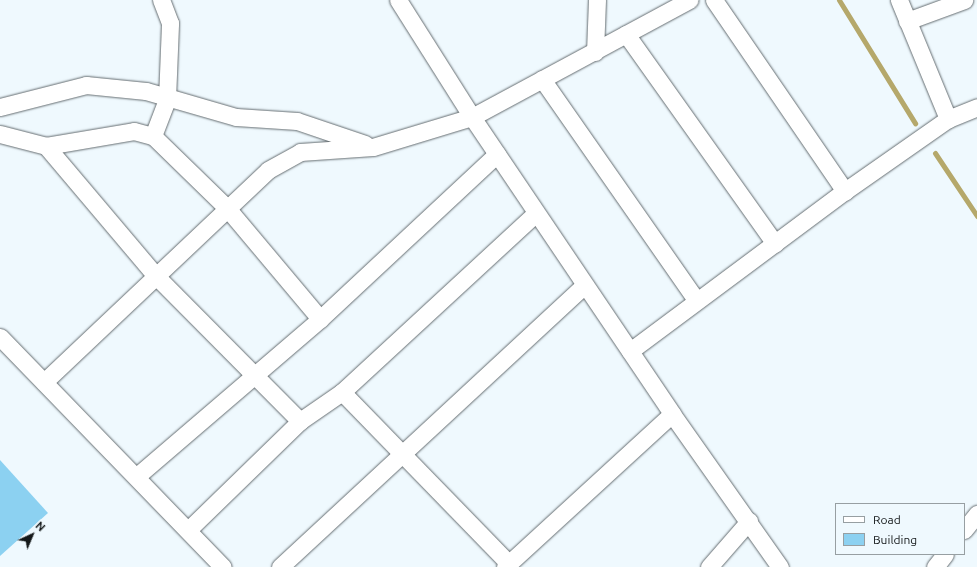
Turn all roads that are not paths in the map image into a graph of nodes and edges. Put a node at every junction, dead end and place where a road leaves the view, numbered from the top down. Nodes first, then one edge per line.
1 (161, 0) edge
2 (398, 0) edge
3 (597, 0) edge
4 (689, 0) edge
5 (714, 0) edge
6 (899, 0) edge
7 (964, 0) edge
8 (907, 21) junction
9 (626, 34) junction
10 (595, 52) junction
11 (542, 79) junction
12 (167, 99) junction
13 (977, 107) edge
14 (0, 108) edge
15 (472, 117) junction
16 (948, 119) junction
17 (0, 134) edge
18 (152, 136) junction
19 (46, 146) junction
20 (372, 147) junction
21 (497, 154) junction
22 (845, 191) junction
23 (228, 208) junction
24 (536, 213) junction
25 (775, 244) junction
26 (155, 275) junction
27 (585, 285) junction
28 (696, 300) junction
29 (320, 319) junction
30 (0, 337) edge
31 (630, 351) junction
32 (254, 374) junction
33 (44, 382) junction
34 (342, 392) junction
35 (672, 414) junction
36 (300, 421) junction
37 (401, 453) junction
38 (137, 476) junction
39 (977, 514) edge
40 (749, 521) junction
41 (965, 529) edge
42 (188, 530) junction
43 (944, 555) edge
44 (507, 565) edge
45 (223, 567) edge
46 (280, 567) edge
47 (709, 567) edge
48 (780, 567) edge
49 (935, 567) edge

1 - 12 street
2 - 15 street
3 - 10 street
4 - 9 street
5 - 22 street
6 - 8 street
7 - 8 street
8 - 16 street
9 - 10 street
9 - 25 street
10 - 11 street
11 - 15 street
11 - 28 street
12 - 14 street
12 - 18 street
12 - 20 street
13 - 16 street
15 - 20 street
15 - 21 street
16 - 22 street
17 - 19 street
18 - 19 street
18 - 23 street
19 - 26 street
20 - 23 street
21 - 24 street
21 - 29 street
22 - 25 street
23 - 26 street
23 - 29 street
24 - 27 street
24 - 34 street
25 - 28 street
26 - 32 street
26 - 33 street
27 - 31 street
27 - 37 street
28 - 31 street
29 - 32 street
30 - 33 street
31 - 35 street
32 - 36 street
32 - 38 street
33 - 38 street
34 - 36 street
34 - 37 street
35 - 40 street
35 - 44 street
36 - 42 street
37 - 44 street
37 - 46 street
38 - 42 street
39 - 41 street
40 - 47 street
40 - 48 street
42 - 45 street
43 - 49 street

